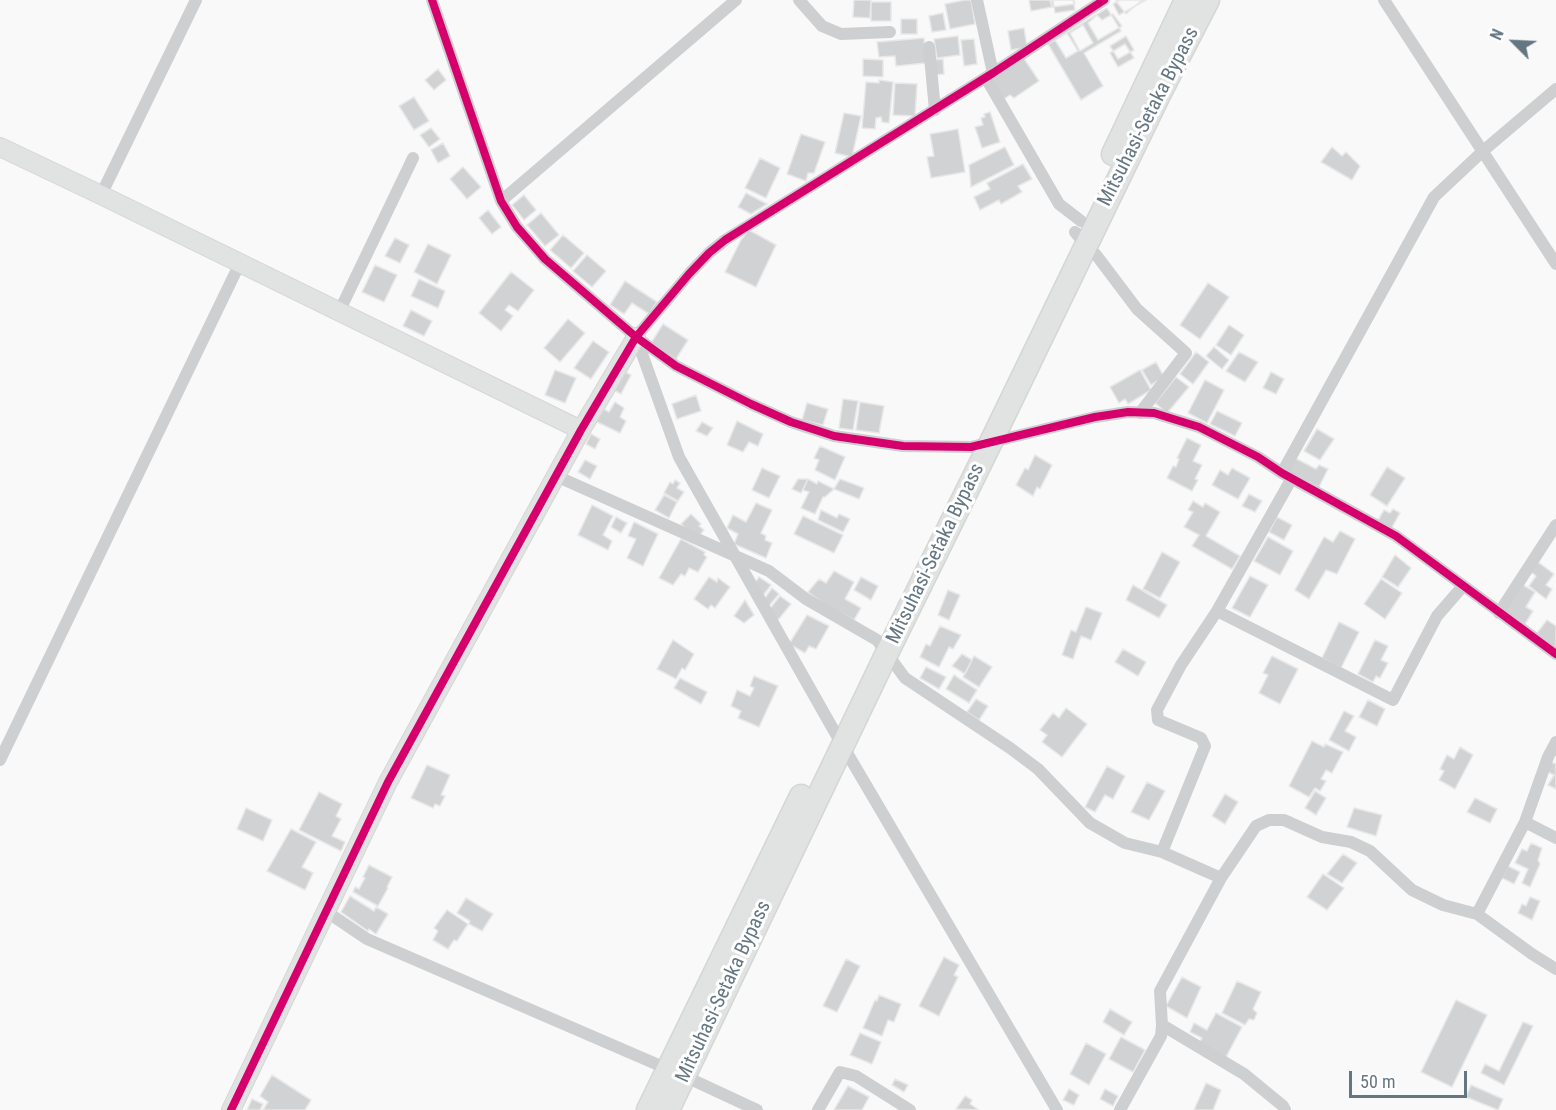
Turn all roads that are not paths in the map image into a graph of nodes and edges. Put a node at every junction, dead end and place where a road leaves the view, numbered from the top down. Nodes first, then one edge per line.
1 (196, 0) edge
2 (432, 0) edge
3 (736, 0) edge
4 (799, 0) edge
5 (977, 0) edge
6 (1104, 0) edge
7 (1186, 0) edge
8 (1208, 0) edge
9 (1384, 0) edge
10 (890, 32) dead end
11 (929, 46) dead end
12 (989, 75) junction
13 (1556, 89) edge
14 (934, 110) junction
15 (0, 147) edge
16 (1483, 151) junction
17 (412, 158) dead end
18 (101, 195) junction
19 (501, 201) junction
20 (1080, 232) junction
21 (240, 263) junction
22 (1556, 264) edge
23 (339, 312) junction
24 (636, 337) junction
25 (1140, 412) junction
26 (581, 430) junction
27 (981, 445) junction
28 (556, 476) junction
29 (1287, 476) junction
30 (1556, 525) edge
31 (733, 555) junction
32 (1463, 586) junction
33 (1217, 611) junction
34 (1499, 613) junction
35 (882, 646) junction
36 (1556, 654) edge
37 (838, 737) junction
38 (1556, 742) edge
39 (0, 760) edge
40 (1525, 822) junction
41 (1556, 838) edge
42 (1162, 852) junction
43 (1221, 878) junction
44 (327, 912) junction
45 (1477, 914) junction
46 (1556, 969) edge
47 (1162, 1025) junction
48 (676, 1073) junction
49 (231, 1110) edge
50 (648, 1110) edge
51 (668, 1110) edge
52 (757, 1110) edge
53 (818, 1110) edge
54 (910, 1110) edge
55 (1057, 1110) edge
56 (1120, 1110) edge
57 (1285, 1110) edge

1 - 18 street
2 - 19 street
3 - 19 street
4 - 10 street
5 - 12 street
6 - 12 street
7 - 20 highway, Mitsuhasi-Setaka Bypass
8 - 20 highway, Mitsuhasi-Setaka Bypass
9 - 16 street
11 - 14 street
12 - 14 street
12 - 20 street
13 - 16 street
14 - 24 street
15 - 18 street
16 - 22 street
16 - 29 street
17 - 23 street
18 - 21 street
19 - 24 street
20 - 25 street
20 - 27 highway, Mitsuhasi-Setaka Bypass
21 - 23 street
21 - 39 street
23 - 26 street
24 - 26 street
24 - 27 street
24 - 31 street
25 - 27 street
25 - 29 street
26 - 28 street
27 - 35 highway, Mitsuhasi-Setaka Bypass
28 - 31 street
28 - 44 street
29 - 32 street
29 - 33 street
30 - 34 street
31 - 35 street
31 - 37 street
32 - 33 street
32 - 34 street
33 - 42 street
34 - 36 street
35 - 37 highway, Mitsuhasi-Setaka Bypass
35 - 42 street
37 - 48 highway, Mitsuhasi-Setaka Bypass
37 - 55 street
38 - 40 street
40 - 41 street
40 - 45 street
42 - 43 street
43 - 45 street
43 - 47 street
44 - 48 street
44 - 49 street
45 - 46 street
47 - 56 street
47 - 57 street
48 - 50 highway, Mitsuhasi-Setaka Bypass
48 - 51 highway, Mitsuhasi-Setaka Bypass
48 - 52 street
53 - 54 street

